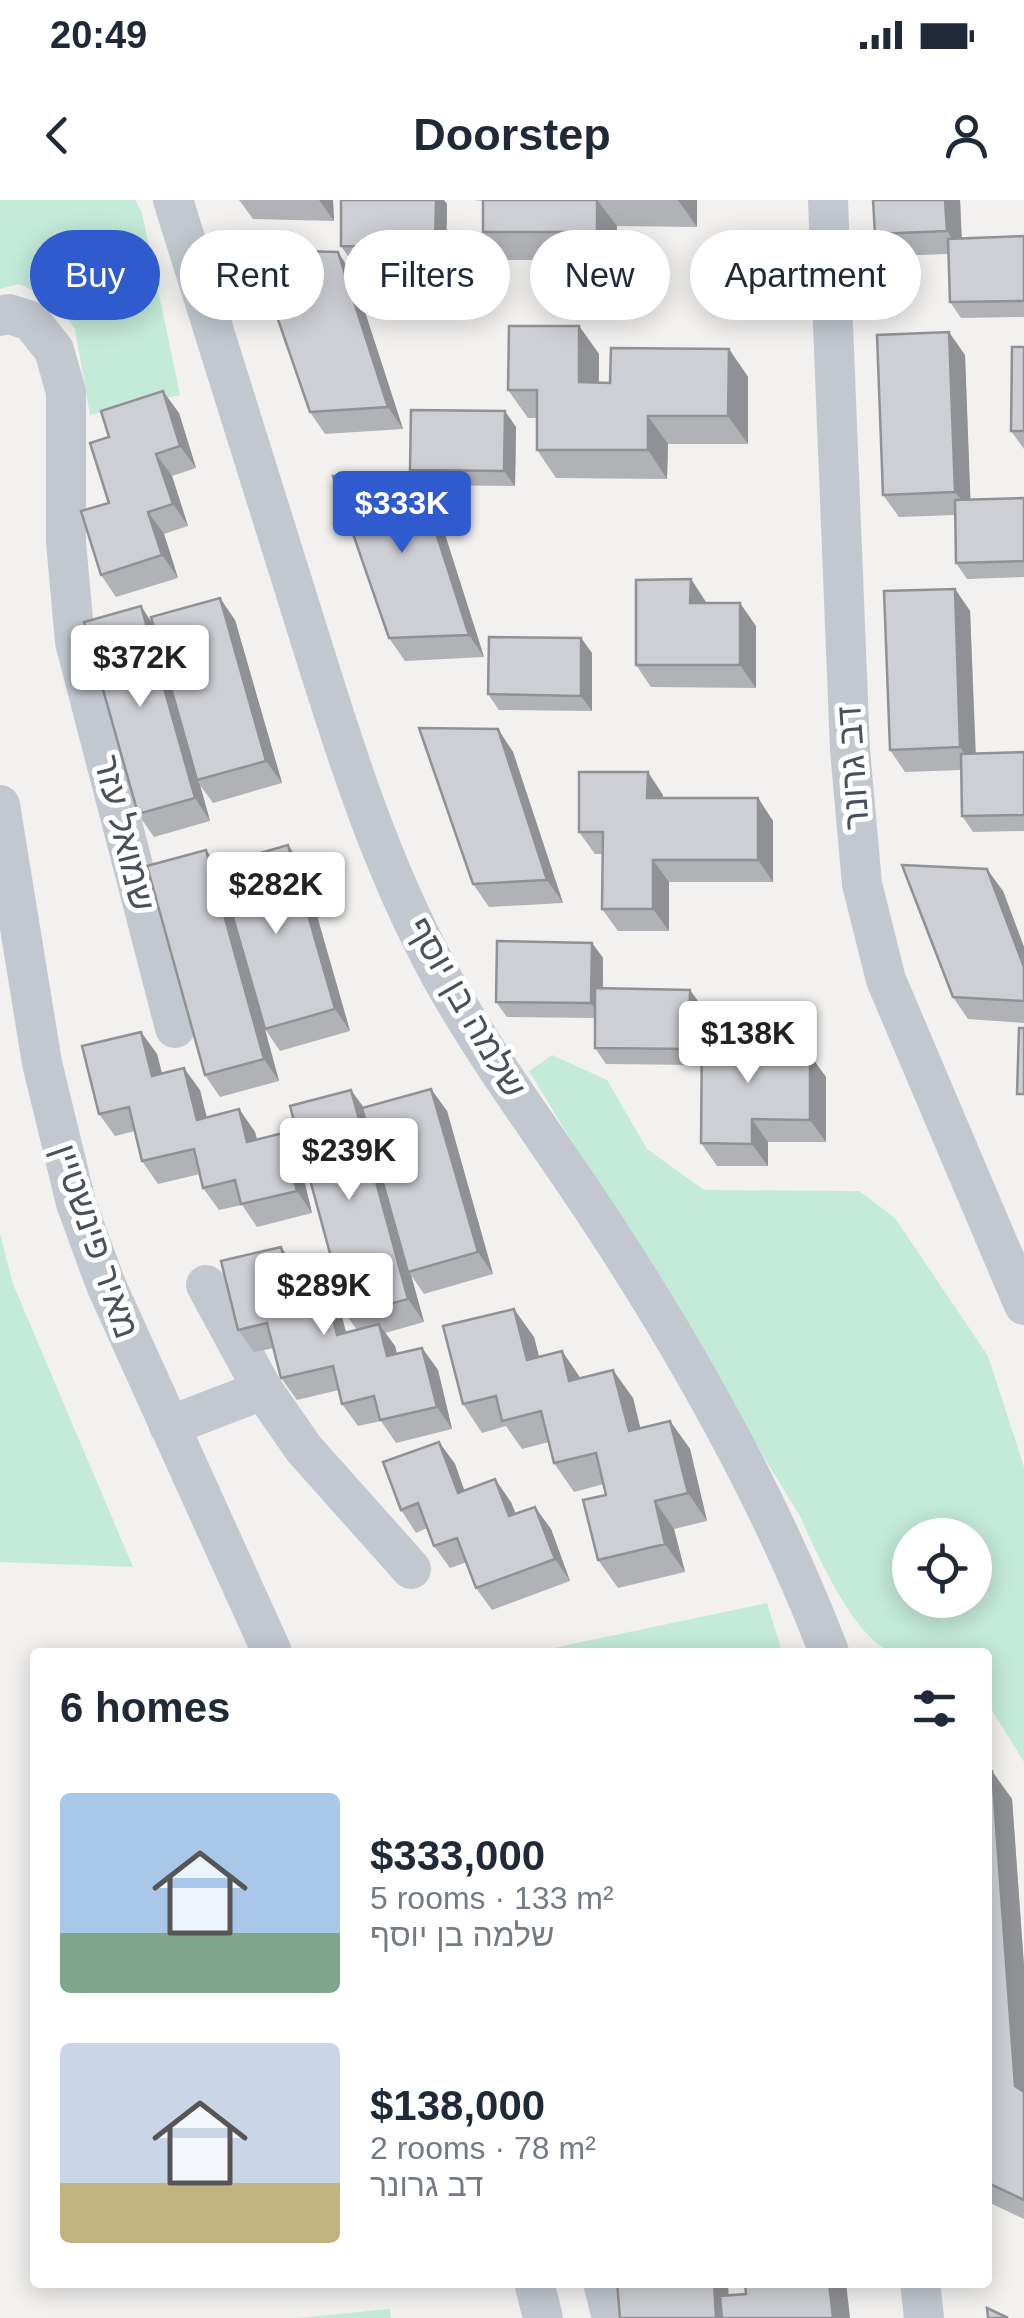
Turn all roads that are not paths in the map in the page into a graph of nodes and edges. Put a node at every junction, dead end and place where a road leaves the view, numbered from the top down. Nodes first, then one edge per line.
1 (173, 200) edge
2 (828, 200) edge
3 (0, 316) edge
4 (0, 805) edge
5 (10, 930) edge
6 (175, 1028) dead end
7 (206, 1285) dead end
8 (1024, 1305) edge
9 (263, 1390) junction
10 (168, 1426) junction
11 (411, 1569) dead end
12 (270, 1648) edge
13 (828, 1648) edge
14 (536, 2288) edge
15 (604, 2288) edge
16 (921, 2288) edge
17 (543, 2318) edge
18 (612, 2318) edge
19 (924, 2318) edge

1 - 13 street, שלמה בן יוסף
2 - 8 street, דב גרונר
3 - 6 street, שמואל עזר
4 - 5 street, מאיר פינשטיין
5 - 10 street, מאיר פינשטיין
7 - 9 street
9 - 10 street
9 - 11 street
10 - 12 street, מאיר פינשטיין
14 - 17 street
15 - 18 street
16 - 19 street

